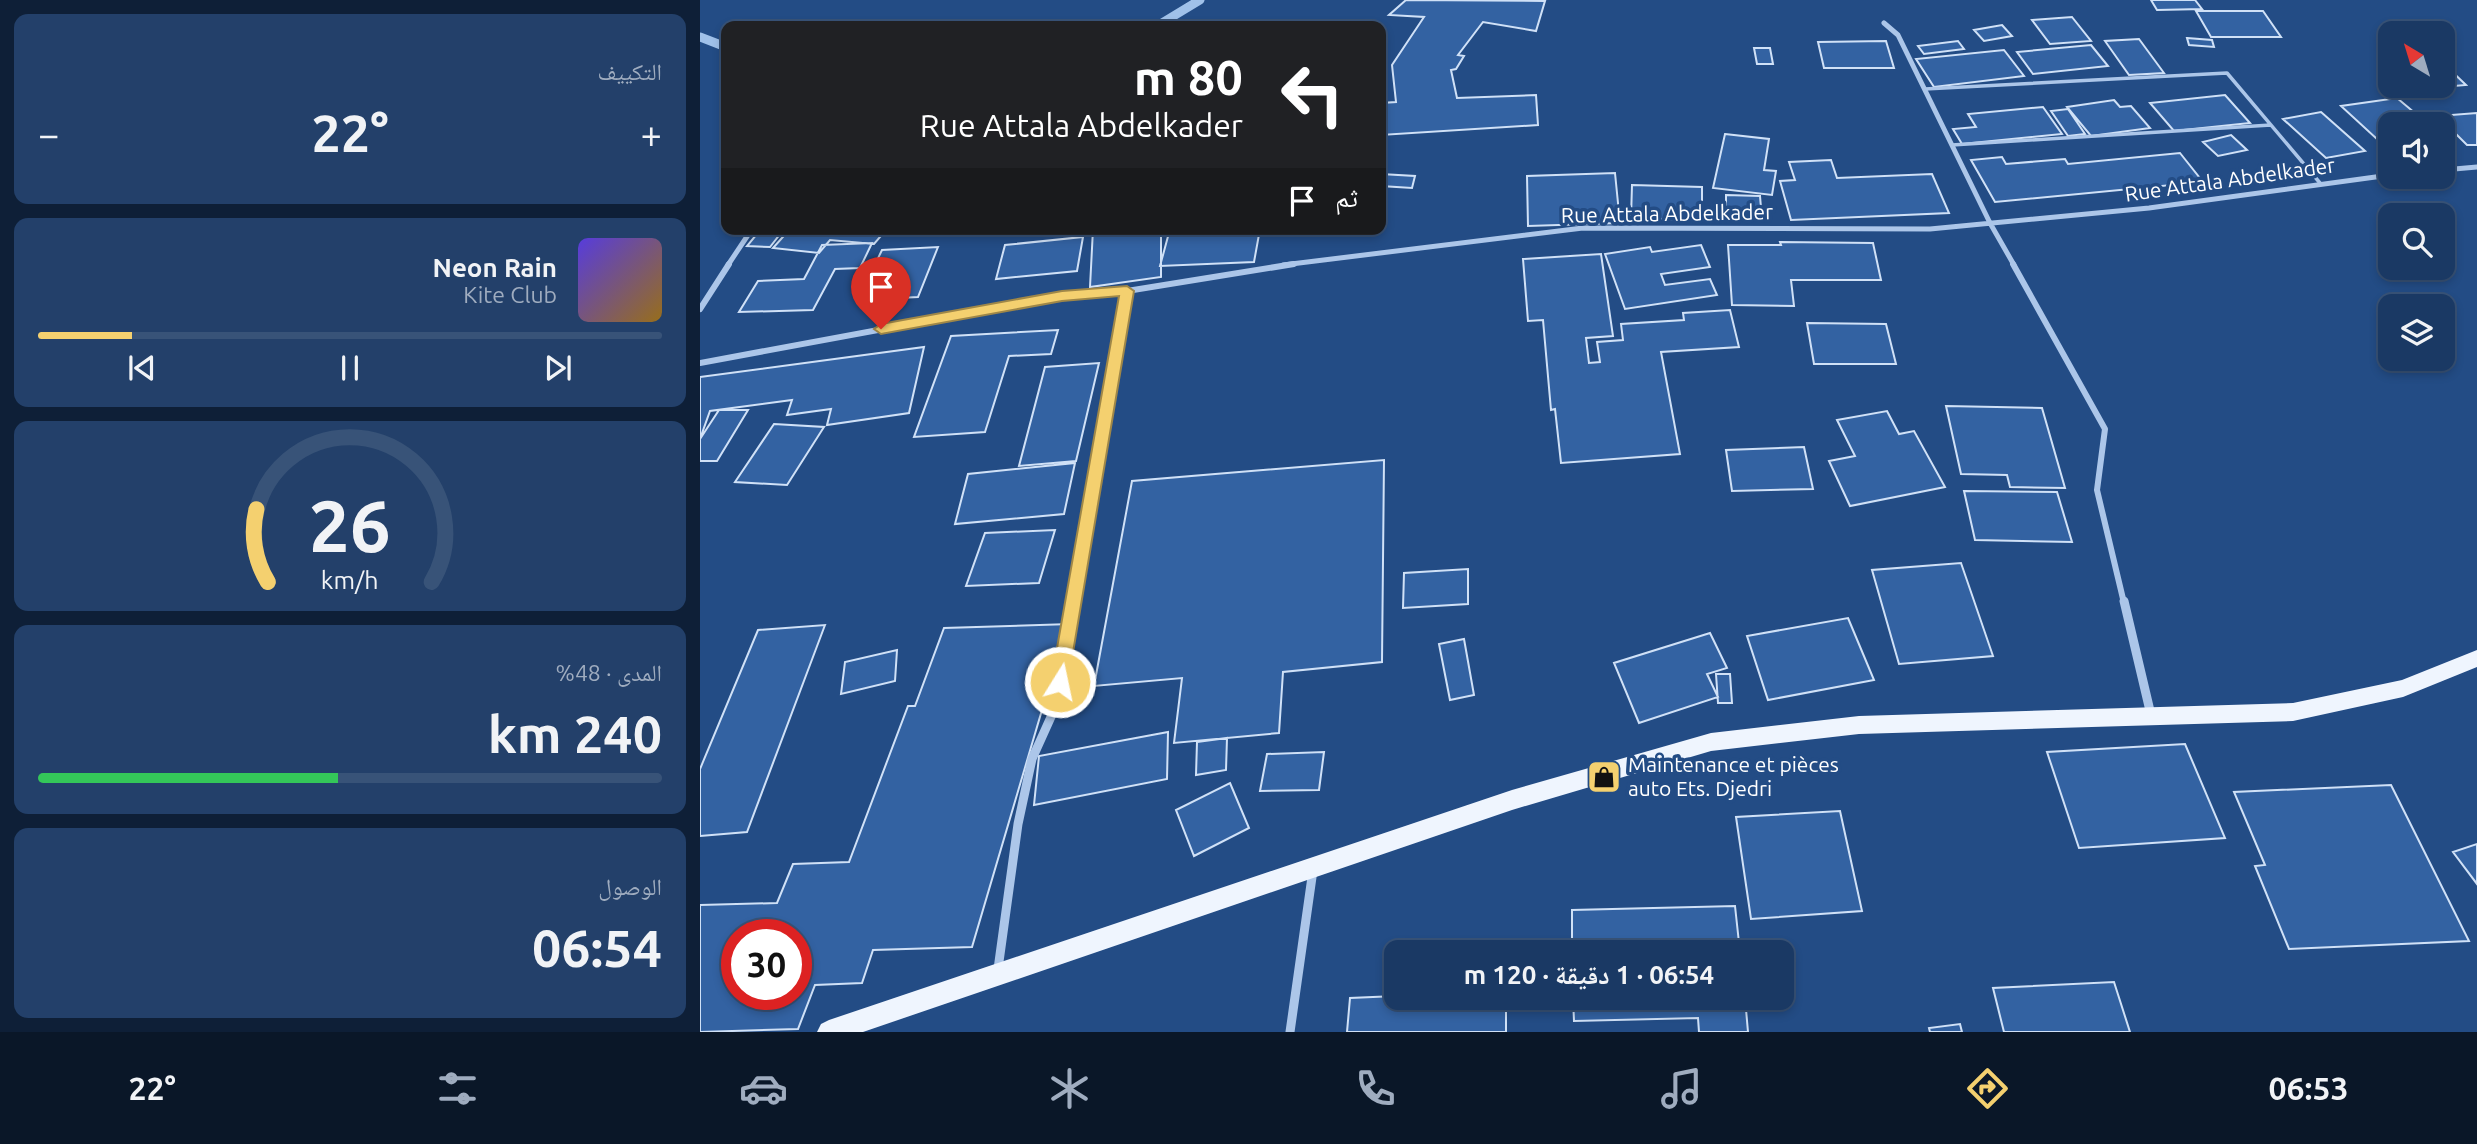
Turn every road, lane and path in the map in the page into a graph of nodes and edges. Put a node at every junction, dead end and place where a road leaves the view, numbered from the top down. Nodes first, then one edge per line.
1 (1884, 23) dead end
2 (1925, 89) junction
3 (2271, 125) junction
4 (1952, 145) junction
5 (2477, 167) edge
6 (2455, 169) edge
7 (2378, 176) edge
8 (2320, 183) junction
9 (1990, 223) junction
10 (748, 235) edge
11 (1127, 291) junction
12 (700, 309) edge
13 (700, 363) edge
14 (2477, 658) edge
15 (2151, 715) junction
16 (1313, 870) junction
17 (997, 974) junction
18 (829, 1032) edge
19 (1290, 1032) edge

1 - 2 street
2 - 3 lane
2 - 4 street
3 - 4 lane
3 - 8 lane
4 - 9 street
5 - 6 street
7 - 8 street, Rue Attala Abdelkader
8 - 9 street, Rue Attala Abdelkader
9 - 11 street, Rue Attala Abdelkader
9 - 15 street
10 - 12 street
11 - 13 street, Rue Attala Abdelkader
11 - 17 street
14 - 15 main road
15 - 16 main road
16 - 17 main road
16 - 19 street
17 - 18 main road

